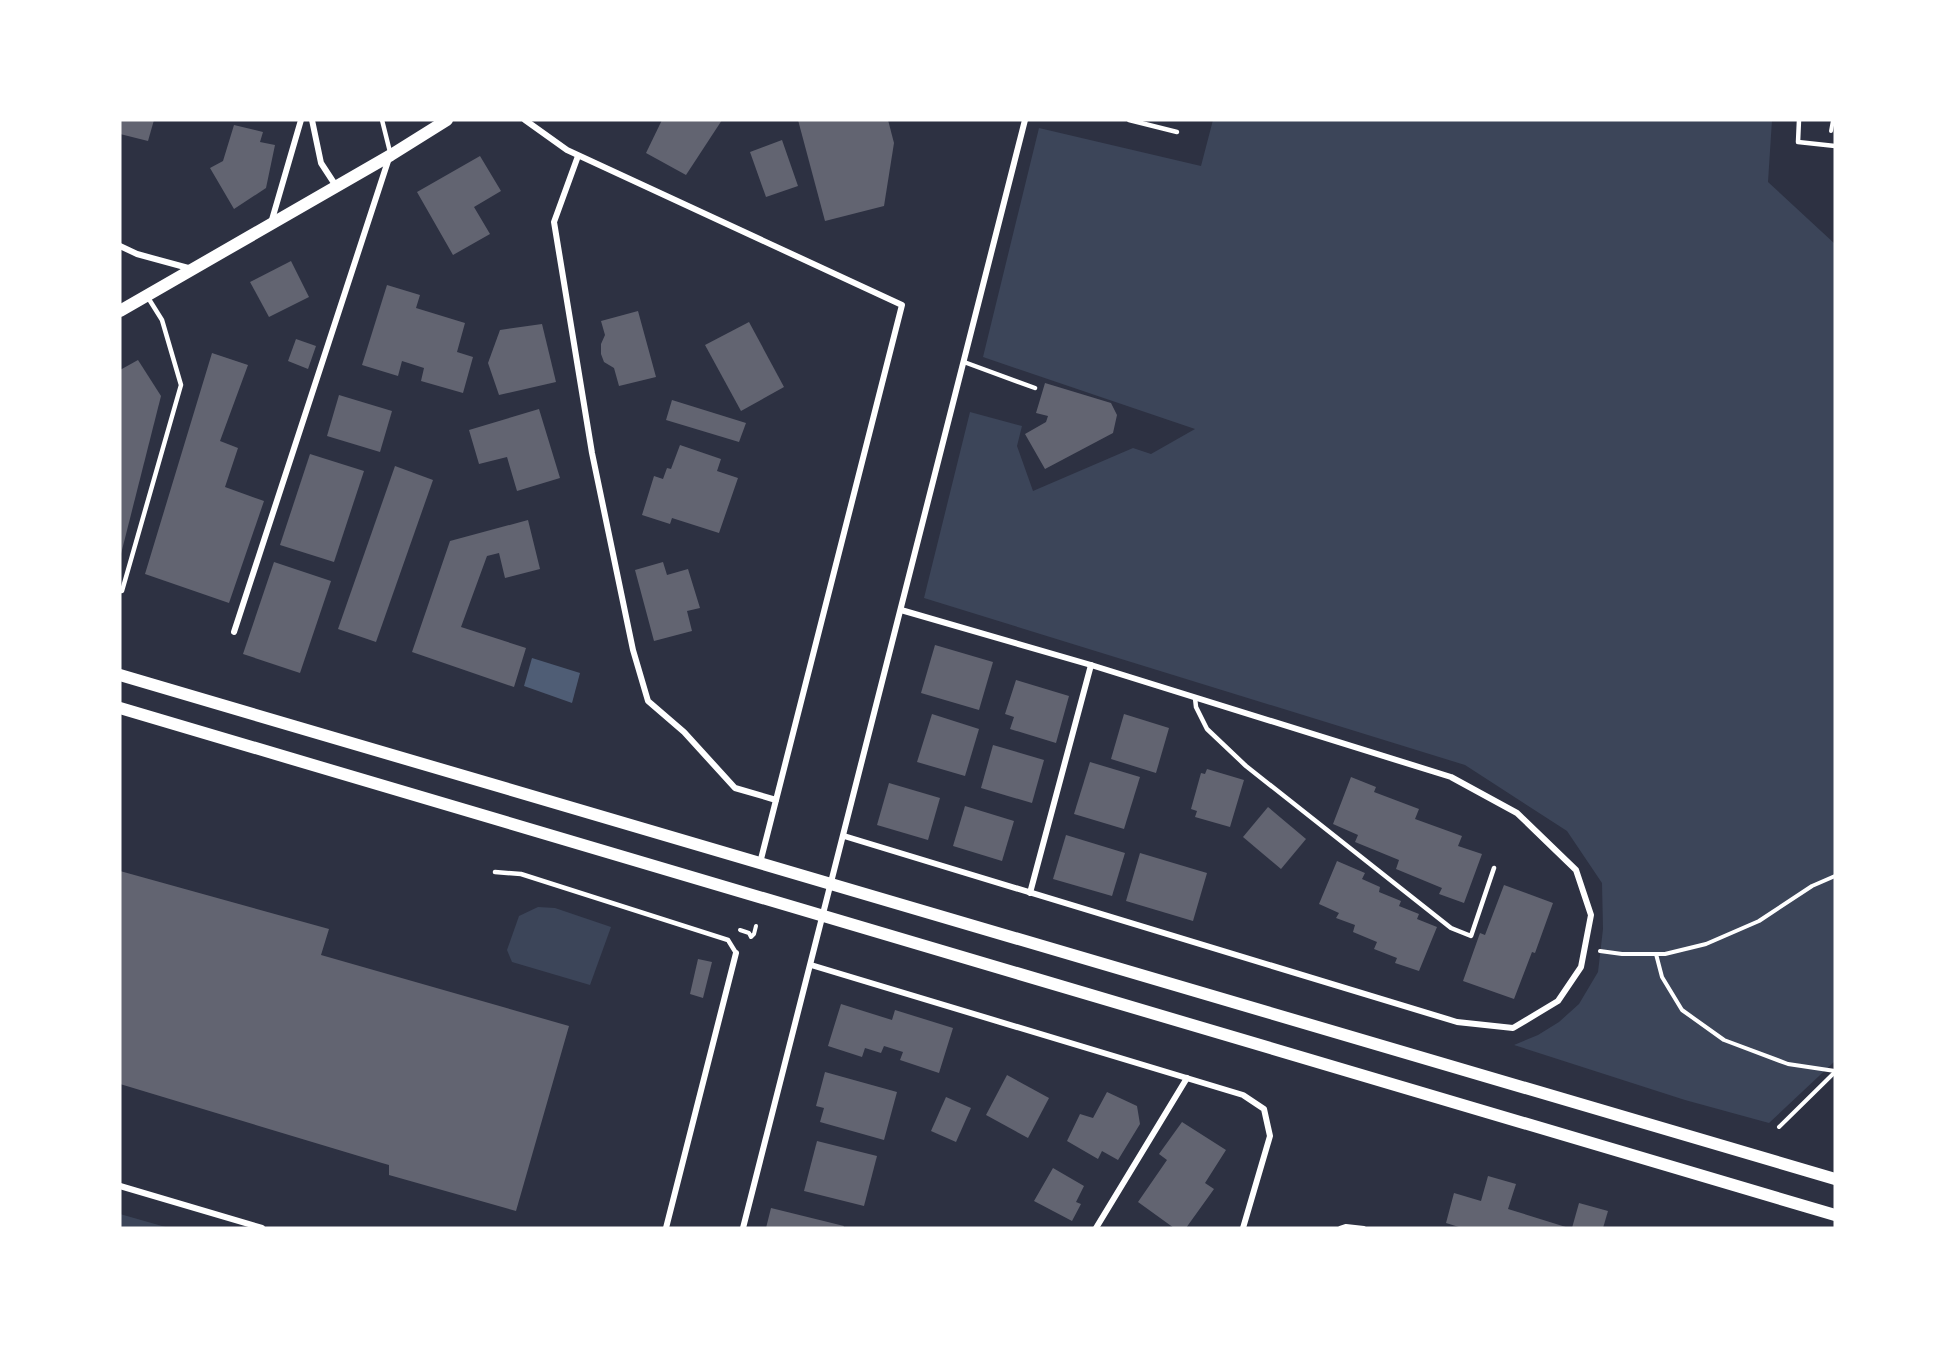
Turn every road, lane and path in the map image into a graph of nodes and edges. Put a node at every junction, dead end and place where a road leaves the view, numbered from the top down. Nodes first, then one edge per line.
1 (301, 120) edge
2 (312, 120) edge
3 (382, 120) edge
4 (447, 120) edge
5 (525, 120) edge
6 (1025, 120) edge
7 (1129, 120) edge
8 (1799, 120) edge
9 (1177, 132) dead end
10 (1835, 146) edge
11 (391, 155) junction
12 (578, 156) junction
13 (336, 186) junction
14 (270, 224) junction
15 (120, 246) edge
16 (193, 270) junction
17 (147, 296) junction
18 (120, 311) edge
19 (964, 362) junction
20 (1035, 388) dead end
21 (120, 591) edge
22 (902, 610) junction
23 (234, 632) dead end
24 (1091, 665) junction
25 (120, 675) edge
26 (1195, 698) junction
27 (120, 708) edge
28 (776, 800) junction
29 (844, 836) junction
30 (760, 863) junction
31 (1494, 868) dead end
32 (495, 872) dead end
33 (1835, 876) edge
34 (831, 884) junction
35 (1030, 893) junction
36 (823, 915) junction
37 (756, 926) dead end
38 (749, 933) dead end
39 (1585, 948) junction
40 (736, 953) joint
41 (1656, 954) junction
42 (811, 965) junction
43 (1835, 1072) edge
44 (1187, 1078) junction
45 (1779, 1127) dead end
46 (1835, 1179) edge
47 (120, 1186) edge
48 (1835, 1215) edge
49 (262, 1228) edge
50 (666, 1228) edge
51 (743, 1228) edge
52 (1096, 1228) edge
53 (1243, 1228) edge
54 (1340, 1228) edge
55 (1364, 1228) edge

1 - 14 street
2 - 13 street
3 - 11 lane
4 - 11 main road
5 - 12 street
6 - 19 street
7 - 9 lane
8 - 10 lane
11 - 13 main road
11 - 23 street
12 - 28 street
12 - 28 street
13 - 14 main road
14 - 16 main road
15 - 16 street
16 - 17 main road
17 - 18 main road
17 - 21 lane
19 - 20 lane
19 - 22 street
22 - 24 street
22 - 29 street
24 - 26 street
24 - 35 street
25 - 30 main road
26 - 31 lane
26 - 39 street
27 - 36 main road
28 - 30 street
29 - 34 street
29 - 35 street
30 - 34 main road
32 - 40 lane
33 - 41 path
34 - 36 street
34 - 46 main road
35 - 39 street
36 - 42 street
36 - 48 main road
37 - 38 path
39 - 41 path
40 - 50 street
41 - 43 path
42 - 44 street
42 - 51 street
43 - 45 path
44 - 52 street
44 - 53 street
47 - 49 street
54 - 55 path

